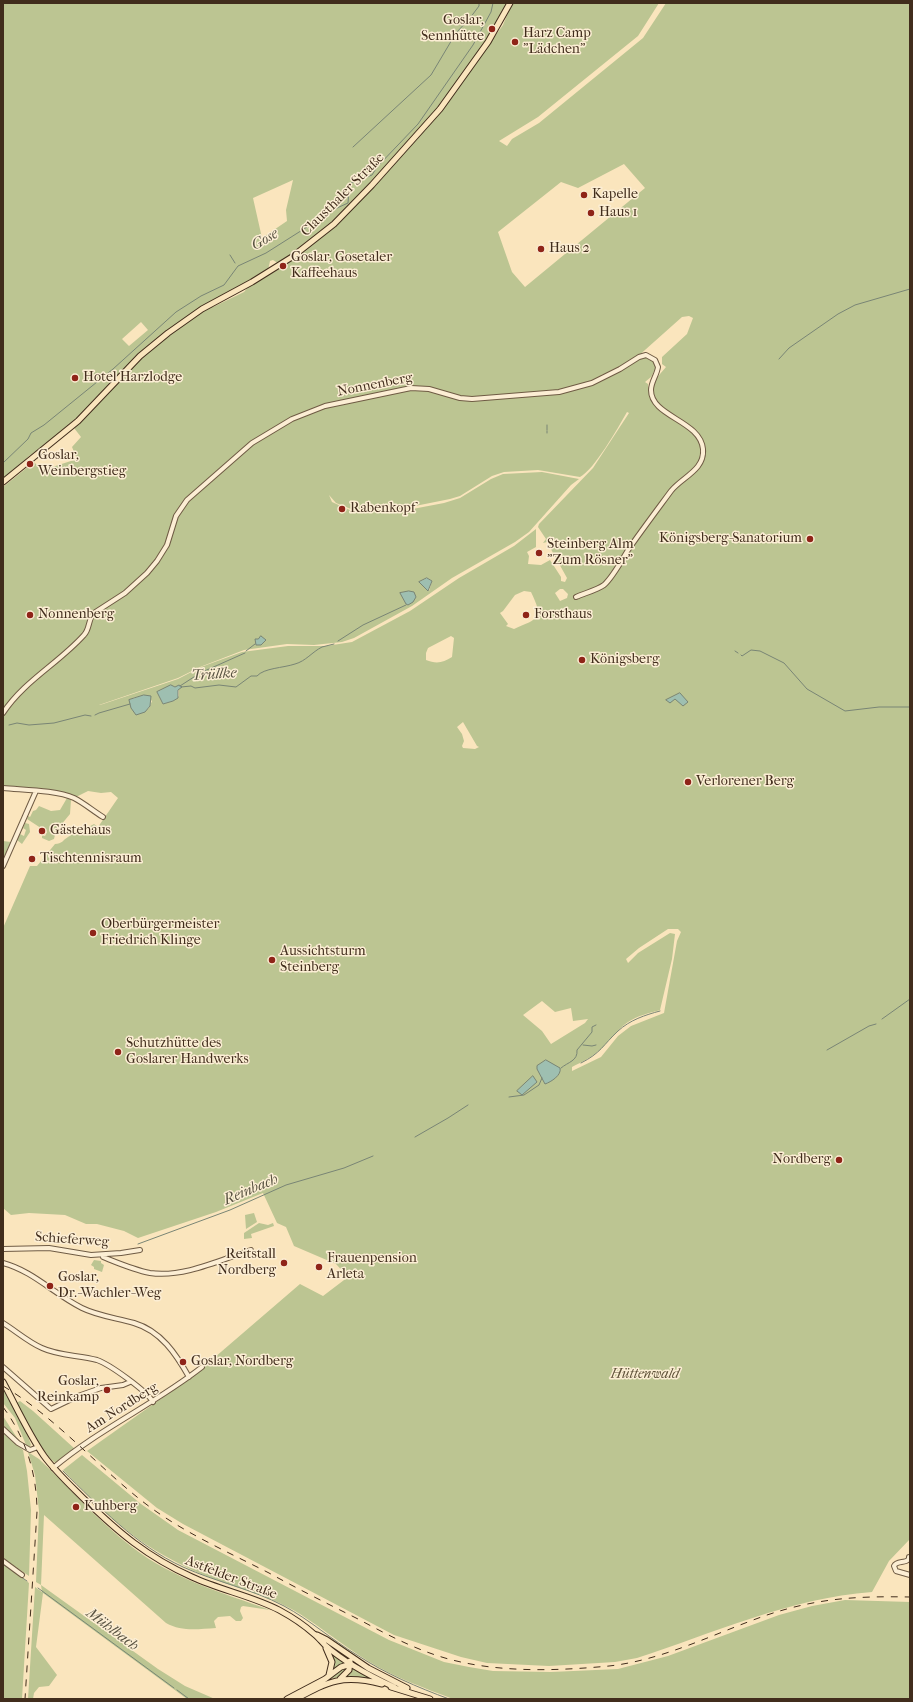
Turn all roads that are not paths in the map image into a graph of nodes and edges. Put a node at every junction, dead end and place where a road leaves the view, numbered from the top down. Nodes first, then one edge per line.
1 (510, 3) edge
2 (3, 482) edge
3 (576, 597) dead end
4 (3, 713) edge
5 (3, 788) edge
6 (36, 791) junction
7 (102, 817) dead end
8 (3, 866) edge
9 (3, 1248) edge
10 (140, 1250) dead end
11 (251, 1250) dead end
12 (103, 1255) junction
13 (3, 1263) edge
14 (3, 1323) edge
15 (3, 1367) edge
16 (202, 1367) dead end
17 (189, 1377) junction
18 (3, 1382) edge
19 (130, 1382) junction
20 (153, 1402) junction
21 (3, 1429) edge
22 (38, 1447) junction
23 (54, 1468) junction
24 (909, 1557) dead end
25 (3, 1561) edge
26 (22, 1575) dead end
27 (910, 1575) edge
28 (315, 1634) junction
29 (325, 1645) junction
30 (347, 1654) junction
31 (350, 1664) junction
32 (368, 1668) junction
33 (329, 1675) junction
34 (339, 1680) junction
35 (394, 1687) junction
36 (287, 1699) edge
37 (296, 1699) edge
38 (431, 1699) edge

1 - 2 main road, Clausthaler Straße
3 - 4 street, Nonnenberg
5 - 6 street
6 - 7 street
6 - 8 street
9 - 12 street, Schieferweg
10 - 12 street, Schieferweg
11 - 12 street
13 - 17 street
14 - 19 street
15 - 19 street
16 - 17 street, Am Nordberg
17 - 20 street, Am Nordberg
18 - 22 main road, Astfelder Straße
19 - 20 street
20 - 23 street, Am Nordberg
21 - 22 street
22 - 23 main road, Astfelder Straße
23 - 28 main road, Astfelder Straße
24 - 27 street
25 - 26 street
28 - 29 main road
28 - 30 main road
29 - 31 main road
29 - 33 main road
30 - 31 main road
30 - 32 main road
31 - 32 main road
31 - 33 main road
31 - 34 main road
31 - 35 main road
32 - 38 main road
33 - 36 main road
34 - 35 main road
34 - 37 main road
35 - 38 main road

